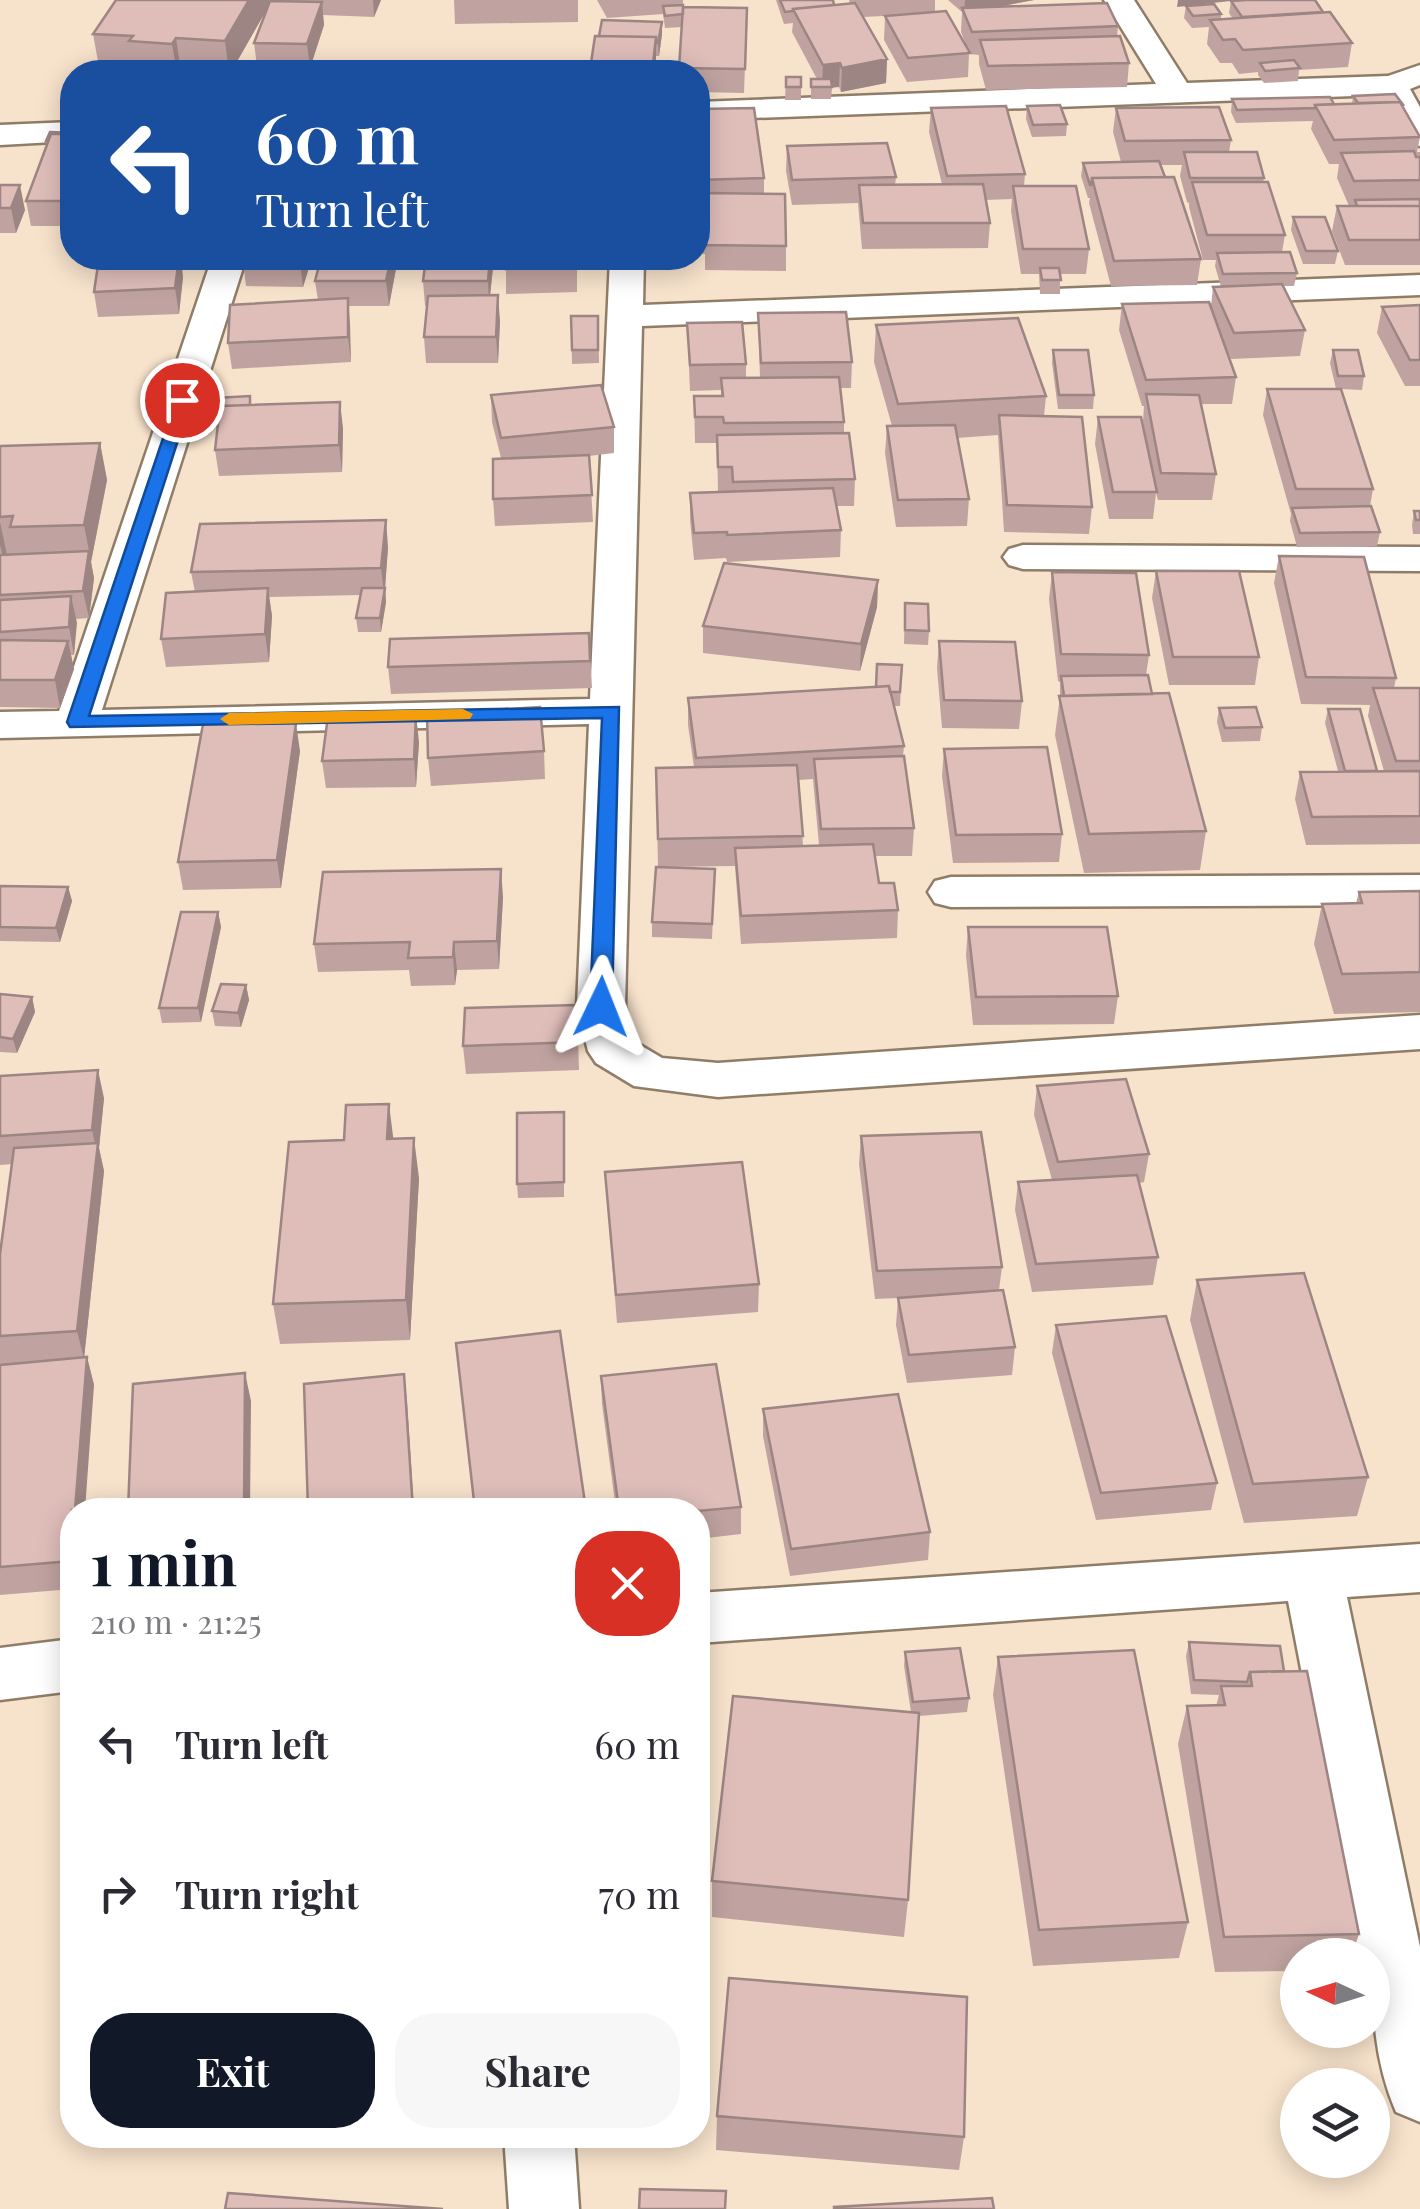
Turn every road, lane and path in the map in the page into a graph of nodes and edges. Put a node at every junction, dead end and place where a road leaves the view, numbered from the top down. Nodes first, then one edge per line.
1 (1119, 0) edge
2 (1406, 79) edge
3 (1178, 94) junction
4 (710, 110) edge
5 (60, 132) edge
6 (0, 135) edge
7 (1420, 136) edge
8 (226, 270) edge
9 (627, 270) edge
10 (1420, 284) edge
11 (628, 316) junction
12 (1023, 557) dead end
13 (1420, 560) edge
14 (612, 712) junction
15 (77, 722) junction
16 (0, 724) edge
17 (1420, 890) edge
18 (951, 892) dead end
19 (1420, 1032) edge
20 (1420, 1568) edge
21 (1313, 1575) junction
22 (710, 1617) edge
23 (60, 1666) edge
24 (0, 1674) edge
25 (1420, 2088) edge
26 (540, 2148) edge
27 (544, 2209) edge

1 - 3 street
2 - 3 street
2 - 7 street
3 - 4 street
5 - 6 street
8 - 15 street
9 - 11 street
10 - 11 street
11 - 14 street
12 - 13 street
14 - 15 street
14 - 19 street
15 - 16 street
17 - 18 street
20 - 21 street
21 - 22 street
21 - 25 street
23 - 24 street
26 - 27 street

